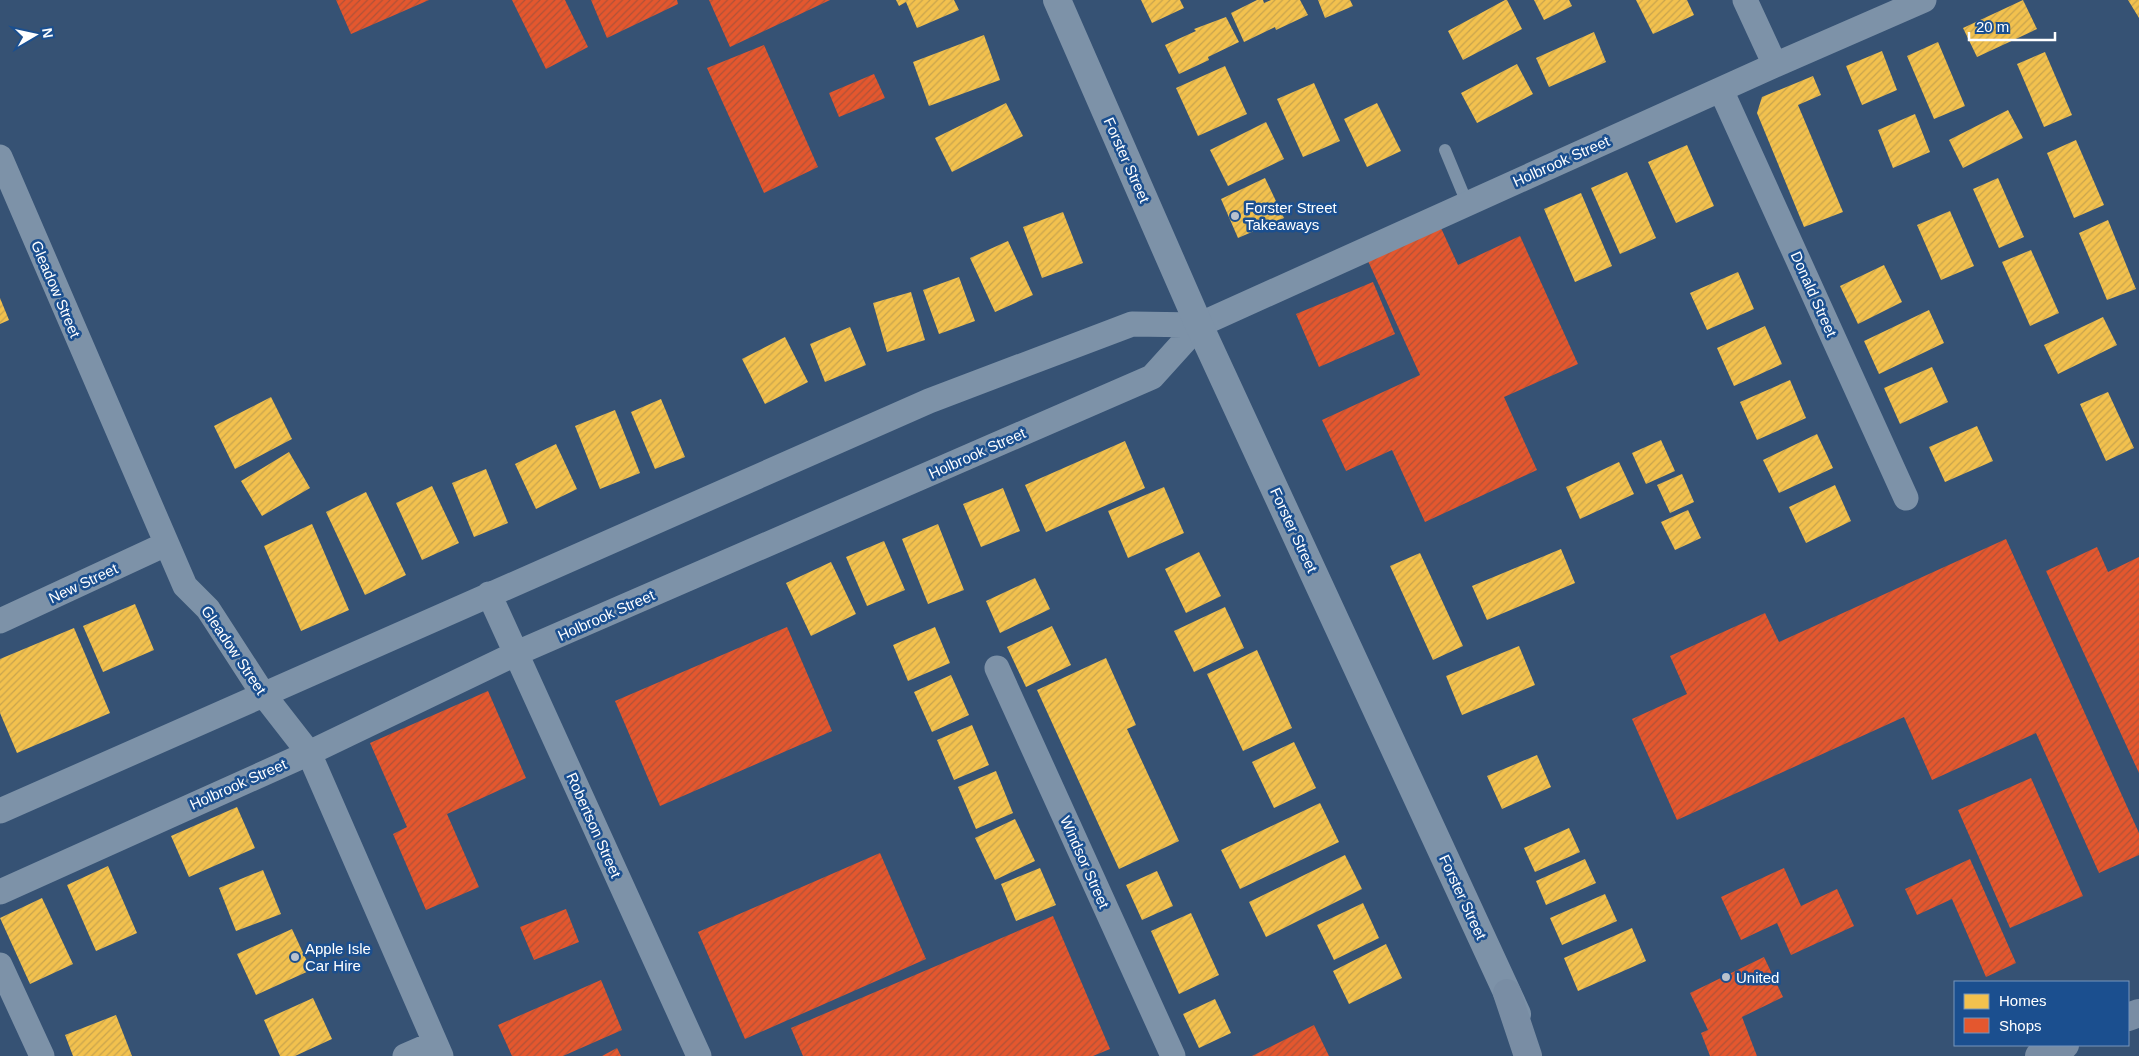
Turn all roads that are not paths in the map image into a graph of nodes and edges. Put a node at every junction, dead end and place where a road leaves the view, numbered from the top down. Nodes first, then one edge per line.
1 (1057, 0) edge
2 (1745, 0) edge
3 (1924, 0) edge
4 (1775, 65) junction
5 (1721, 90) junction
6 (1445, 150) dead end
7 (0, 157) edge
8 (1467, 203) junction
9 (1199, 325) junction
10 (1906, 498) dead end
11 (166, 544) junction
12 (490, 594) junction
13 (0, 621) edge
14 (517, 653) junction
15 (997, 668) dead end
16 (263, 694) junction
17 (309, 753) junction
18 (0, 811) edge
19 (0, 892) edge
20 (0, 965) edge
21 (1507, 993) junction
22 (2063, 1046) edge
23 (438, 1050) edge
24 (42, 1056) edge
25 (405, 1056) edge
26 (699, 1056) edge
27 (1172, 1056) edge
28 (1528, 1056) edge
29 (1537, 1056) edge
30 (2039, 1056) edge

1 - 9 street, Forster Street
2 - 4 street
3 - 4 street, Holbrook Street
4 - 5 street, Holbrook Street
5 - 8 street, Holbrook Street
5 - 10 street, Donald Street
6 - 8 lane
7 - 11 street, Gleadow Street
8 - 9 street, Holbrook Street
9 - 12 street, Holbrook Street
9 - 14 street, Holbrook Street
9 - 21 street, Forster Street
11 - 13 street, New Street
11 - 16 street, Gleadow Street
12 - 14 street, Robertson Street
12 - 16 street, Holbrook Street
14 - 17 street, Holbrook Street
14 - 26 street, Robertson Street
15 - 27 street, Windsor Street
16 - 17 street, Gleadow Street
16 - 18 street, Holbrook Street
17 - 19 street, Holbrook Street
17 - 23 street, Gleadow Street
20 - 24 street
21 - 28 main road
21 - 29 street, Forster Street
22 - 30 main road
23 - 25 street

